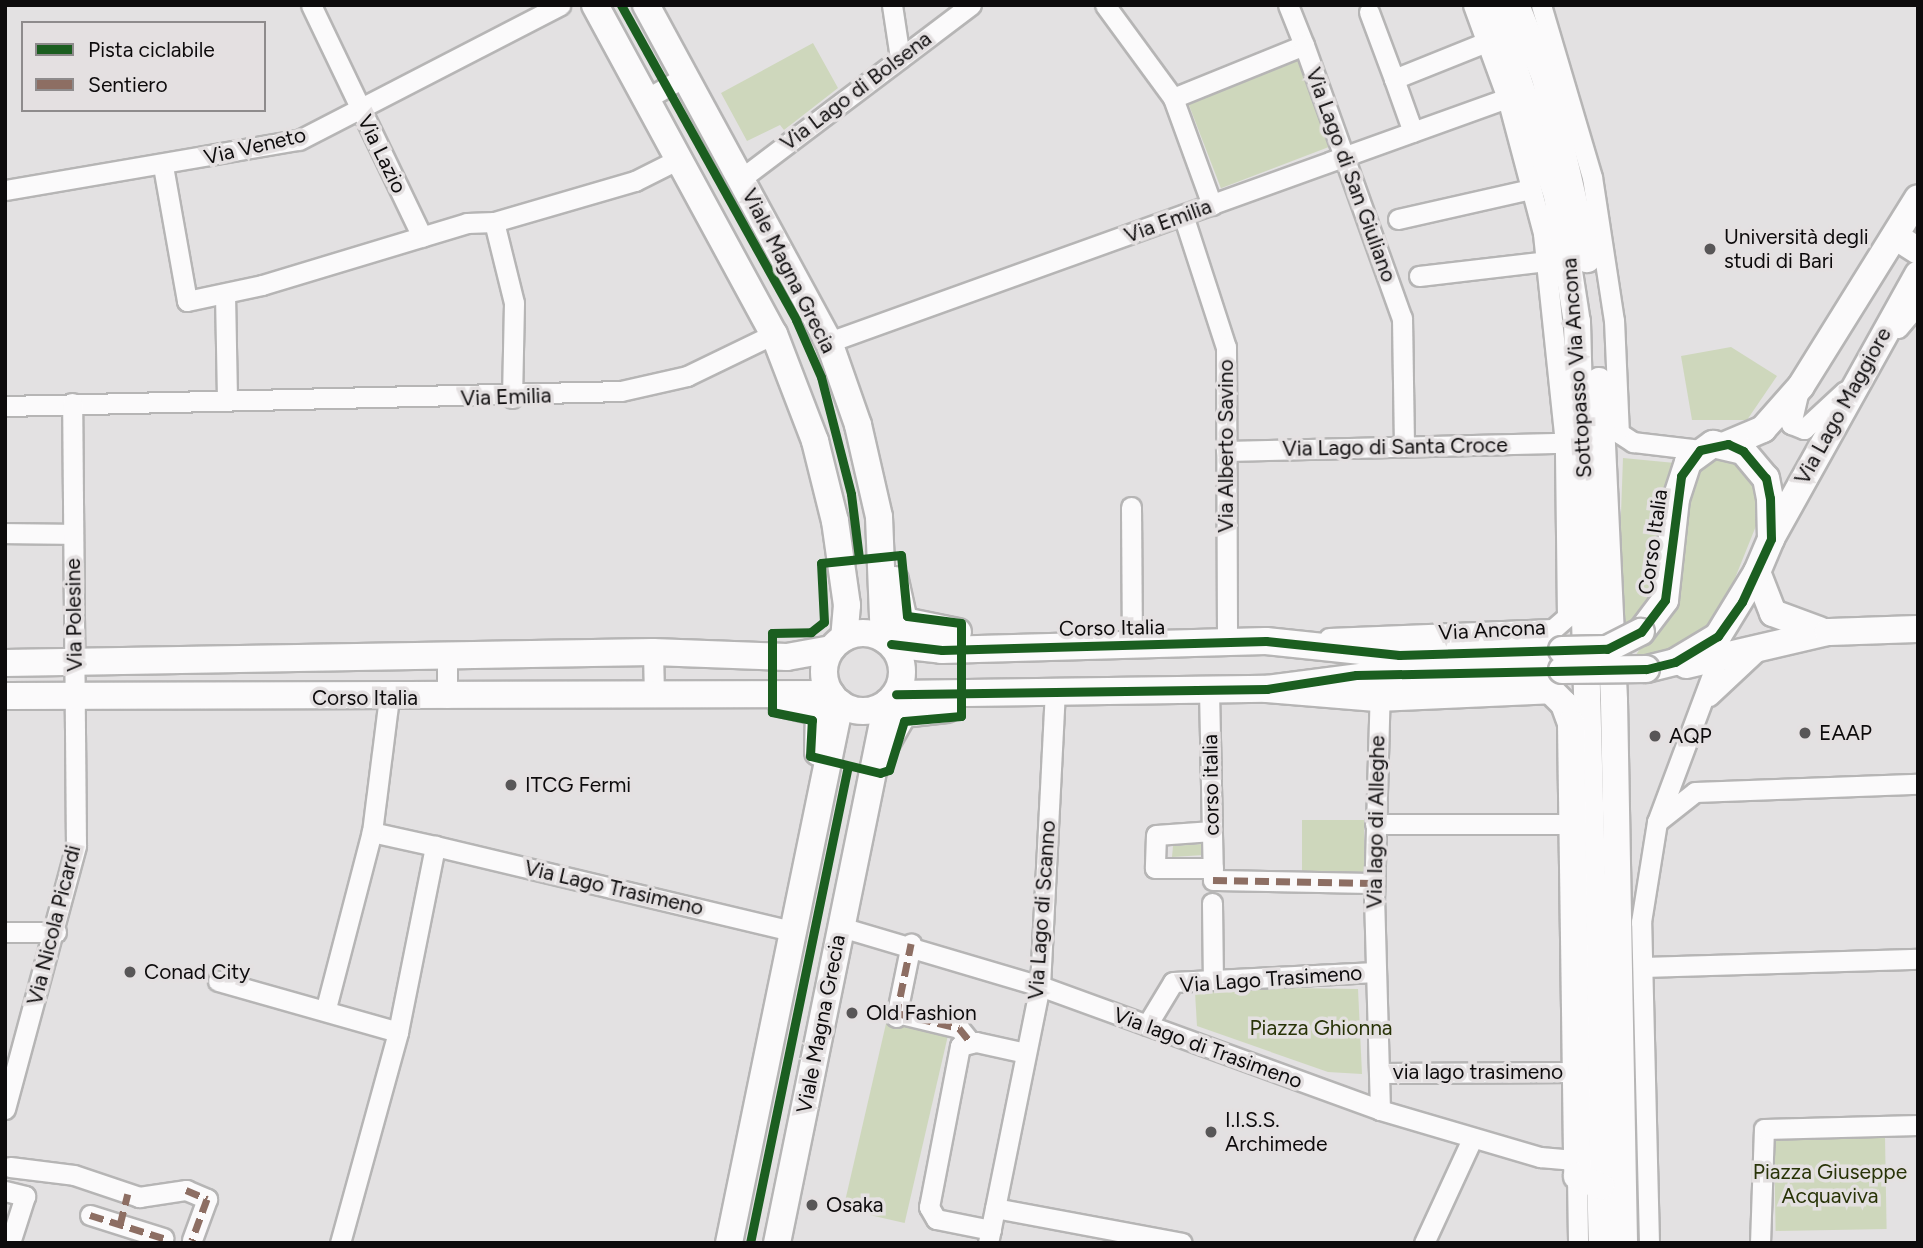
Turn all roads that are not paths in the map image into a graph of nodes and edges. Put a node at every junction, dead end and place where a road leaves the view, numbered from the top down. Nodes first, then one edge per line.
1 (310, 5) edge
2 (560, 5) edge
3 (594, 5) edge
4 (646, 5) edge
5 (971, 5) edge
6 (1105, 5) edge
7 (1288, 5) edge
8 (1473, 5) edge
9 (1516, 5) edge
10 (894, 6) edge
11 (1543, 9) edge
12 (1369, 12) dead end
13 (1487, 20) edge
14 (1304, 45) junction
15 (900, 58) junction
16 (685, 76) junction
17 (1394, 79) junction
18 (1172, 98) junction
19 (1507, 98) junction
20 (646, 99) junction
21 (361, 110) junction
22 (1413, 132) junction
23 (1585, 153) junction
24 (1344, 157) junction
25 (679, 159) junction
26 (1523, 160) junction
27 (163, 166) junction
28 (742, 178) junction
29 (1531, 189) junction
30 (5, 190) edge
31 (1567, 193) junction
32 (1918, 198) edge
33 (1212, 205) junction
34 (1183, 215) junction
35 (1398, 219) dead end
36 (494, 222) junction
37 (1895, 236) junction
38 (422, 237) junction
39 (1918, 251) edge
40 (1546, 261) junction
41 (1918, 275) edge
42 (1419, 276) dead end
43 (225, 294) junction
44 (1918, 304) edge
45 (774, 334) junction
46 (829, 342) junction
47 (1854, 382) junction
48 (1801, 386) junction
49 (5, 392) edge
50 (512, 398) junction
51 (227, 401) junction
52 (72, 403) junction
53 (6, 406) edge
54 (1564, 443) junction
55 (1728, 444) junction
56 (1404, 447) junction
57 (1226, 450) junction
58 (1700, 450) junction
59 (1131, 507) dead end
60 (879, 517) junction
61 (5, 533) edge
62 (73, 534) junction
63 (1770, 539) junction
64 (1757, 572) junction
65 (1742, 602) junction
66 (1918, 629) edge
67 (1828, 632) junction
68 (835, 638) junction
69 (888, 641) junction
70 (1227, 642) junction
71 (1266, 642) junction
72 (1132, 645) junction
73 (997, 648) junction
74 (1762, 648) junction
75 (653, 652) junction
76 (447, 657) junction
77 (1717, 659) junction
78 (1562, 660) junction
79 (75, 661) junction
80 (5, 663) edge
81 (1646, 668) junction
82 (1380, 686) junction
83 (1209, 690) junction
84 (1055, 692) junction
85 (654, 695) junction
86 (5, 696) edge
87 (75, 696) junction
88 (389, 698) junction
89 (447, 698) junction
90 (1603, 700) junction
91 (830, 703) junction
92 (895, 703) junction
93 (1698, 711) junction
94 (1918, 784) edge
95 (1657, 822) junction
96 (1375, 824) junction
97 (1573, 824) junction
98 (1212, 831) junction
99 (372, 832) junction
100 (435, 846) junction
101 (1213, 874) junction
102 (1374, 883) junction
103 (1212, 903) dead end
104 (841, 927) junction
105 (792, 931) junction
106 (5, 932) edge
107 (56, 932) junction
108 (911, 944) junction
109 (1918, 959) edge
110 (1644, 967) junction
111 (1376, 972) junction
112 (1213, 980) junction
113 (218, 981) dead end
114 (1040, 986) junction
115 (326, 1008) junction
116 (1147, 1025) junction
117 (398, 1032) junction
118 (1598, 1033) junction
119 (971, 1043) junction
120 (1026, 1053) junction
121 (1577, 1067) junction
122 (1379, 1073) junction
123 (5, 1109) edge
124 (1380, 1110) junction
125 (1918, 1125) edge
126 (1472, 1139) junction
127 (7, 1170) edge
128 (1605, 1177) junction
129 (5, 1191) edge
130 (128, 1194) junction
131 (995, 1208) junction
132 (90, 1215) dead end
133 (120, 1225) junction
134 (990, 1236) edge
135 (163, 1238) dead end
136 (192, 1240) dead end
137 (10, 1243) edge
138 (340, 1243) edge
139 (729, 1243) edge
140 (778, 1243) edge
141 (1182, 1243) edge
142 (1423, 1243) edge
143 (1578, 1243) edge
144 (1602, 1243) edge
145 (1624, 1243) edge
146 (1649, 1243) edge
147 (1760, 1243) edge

1 - 21 street, Via Lazio
2 - 21 street, Via Veneto
3 - 20 street, Viale Magna Grecia
4 - 16 street, Viale Magna Grecia
5 - 15 street, Via Lago di Bolsena
6 - 18 street
7 - 14 street
8 - 13 street, Via Ancona
9 - 31 street, Sottopasso Via Ancona
10 - 15 street
11 - 23 street
12 - 17 street
13 - 17 street
13 - 19 street, Via Ancona
13 - 31 street, Sottopasso Via Ancona
14 - 18 street, Via Lago di San Giuliano
14 - 24 street, Via Lago di San Giuliano
15 - 28 street, Via Lago di Bolsena
16 - 20 street
16 - 28 street, Viale Magna Grecia
17 - 22 street
18 - 33 street
19 - 22 street, Via Emilia
19 - 26 street, Via Ancona
20 - 25 street, Viale Magna Grecia
21 - 27 street, Via Veneto
21 - 38 street, Via Lazio
22 - 24 street, Via Emilia
23 - 31 street
23 - 58 street
24 - 33 street, Via Emilia
24 - 56 street, Via Lago di San Giuliano
25 - 36 street
25 - 45 street, Viale Magna Grecia
26 - 29 street, Via Ancona
26 - 31 street
27 - 30 street, Via Veneto
27 - 43 street
28 - 46 street, Viale Magna Grecia
29 - 35 street
29 - 40 street, Via Ancona
31 - 90 street, Sottopasso Via Ancona
32 - 37 street, Via Lago Maggiore
33 - 34 street, Via Emilia
34 - 46 street, Via Emilia
34 - 57 street, Via Alberto Savino
36 - 38 street
36 - 50 street
37 - 39 street
37 - 48 street, Via Lago Maggiore
38 - 43 street
40 - 42 street
40 - 54 street, Via Ancona
41 - 47 street, Via Lago Maggiore
43 - 51 street
44 - 47 street
45 - 50 street, Via Emilia
45 - 68 street, Viale Magna Grecia
46 - 60 street, Viale Magna Grecia
47 - 48 street
47 - 63 street, Via Lago Maggiore
48 - 55 street, Via Lago Maggiore
49 - 53 street
50 - 51 street, Via Emilia
51 - 52 street, Via Emilia
52 - 53 street, Via Emilia
52 - 62 street, Via Polesine
54 - 56 street, Via Lago di Santa Croce
54 - 71 street, Via Ancona
55 - 58 street
55 - 63 street, Corso Italia
56 - 57 street, Via Lago di Santa Croce
57 - 70 street, Via Alberto Savino
58 - 78 street, Corso Italia, bridge
59 - 72 street, Corso Italia
60 - 69 street, Viale Magna Grecia
60 - 73 street, Viale Magna Grecia
61 - 62 street, Via Polesine
62 - 79 street, Via Polesine
63 - 64 street, Corso Italia
64 - 65 street, Corso Italia
64 - 67 street
65 - 77 street
65 - 81 street, Corso Italia
66 - 67 street
67 - 74 street
68 - 69 street
68 - 75 street, Corso Italia
68 - 91 street
69 - 73 street, Corso Italia
69 - 92 street
70 - 71 street, Corso Italia
70 - 72 street, Corso Italia
71 - 78 street, Corso Italia
72 - 73 street, Corso Italia
74 - 77 street
74 - 93 street
75 - 76 street, Corso Italia
75 - 85 street
76 - 79 street, Corso Italia
76 - 89 street
77 - 81 street
77 - 93 street
78 - 81 street, Corso Italia, bridge
78 - 82 street, Corso Italia
79 - 80 street, Corso Italia
79 - 87 street, Via Polesine
82 - 83 street
82 - 96 street, Via lago di Alleghe
82 - 97 street
83 - 84 street
83 - 98 street, corso italia
84 - 92 street
84 - 114 street, Via Lago di Scanno
85 - 89 street, Corso Italia
85 - 91 street, Corso Italia
86 - 87 street, Corso Italia
87 - 88 street, Corso Italia
87 - 107 street, Via Nicola Picardi
88 - 89 street, Corso Italia
88 - 99 street
90 - 118 street
90 - 128 street
91 - 92 street
91 - 105 street
92 - 104 street, Viale Magna Grecia
93 - 95 street
94 - 95 street
95 - 110 street
96 - 97 street
96 - 102 street, Via lago di Alleghe
97 - 121 street
98 - 101 street, corso italia
98 - 101 street
99 - 100 street, Via Lago Trasimeno
99 - 115 street
100 - 105 street, Via Lago Trasimeno
100 - 117 street
101 - 102 street
102 - 111 street, Via lago di Alleghe
103 - 112 street
104 - 108 street, Via lago di Trasimeno
104 - 140 street, Viale Magna Grecia
105 - 139 street
106 - 107 street
107 - 123 street, Via Nicola Picardi
108 - 114 street, Via lago di Trasimeno
108 - 119 street
109 - 110 street
110 - 128 street
111 - 112 street, Via Lago Trasimeno
111 - 122 street, Via lago di Alleghe
112 - 116 street, Via Lago Trasimeno
113 - 115 street
114 - 116 street, Via lago di Trasimeno
114 - 120 street, Via Lago di Scanno
115 - 117 street
116 - 124 street, Via lago di Trasimeno
117 - 138 street
118 - 121 street
118 - 128 street
119 - 120 street
119 - 134 street
120 - 131 street, Via Lago di Scanno
121 - 122 street, via lago trasimeno
121 - 128 street
122 - 124 street
124 - 126 street, Via lago di Trasimeno
125 - 147 street
126 - 128 street, Via lago di Trasimeno
126 - 142 street
127 - 130 street
128 - 143 street
128 - 144 street
128 - 145 street
128 - 146 street
129 - 137 street
130 - 133 street
130 - 136 street
131 - 134 street, Via Lago di Scanno
131 - 141 street
132 - 133 street
133 - 135 street

